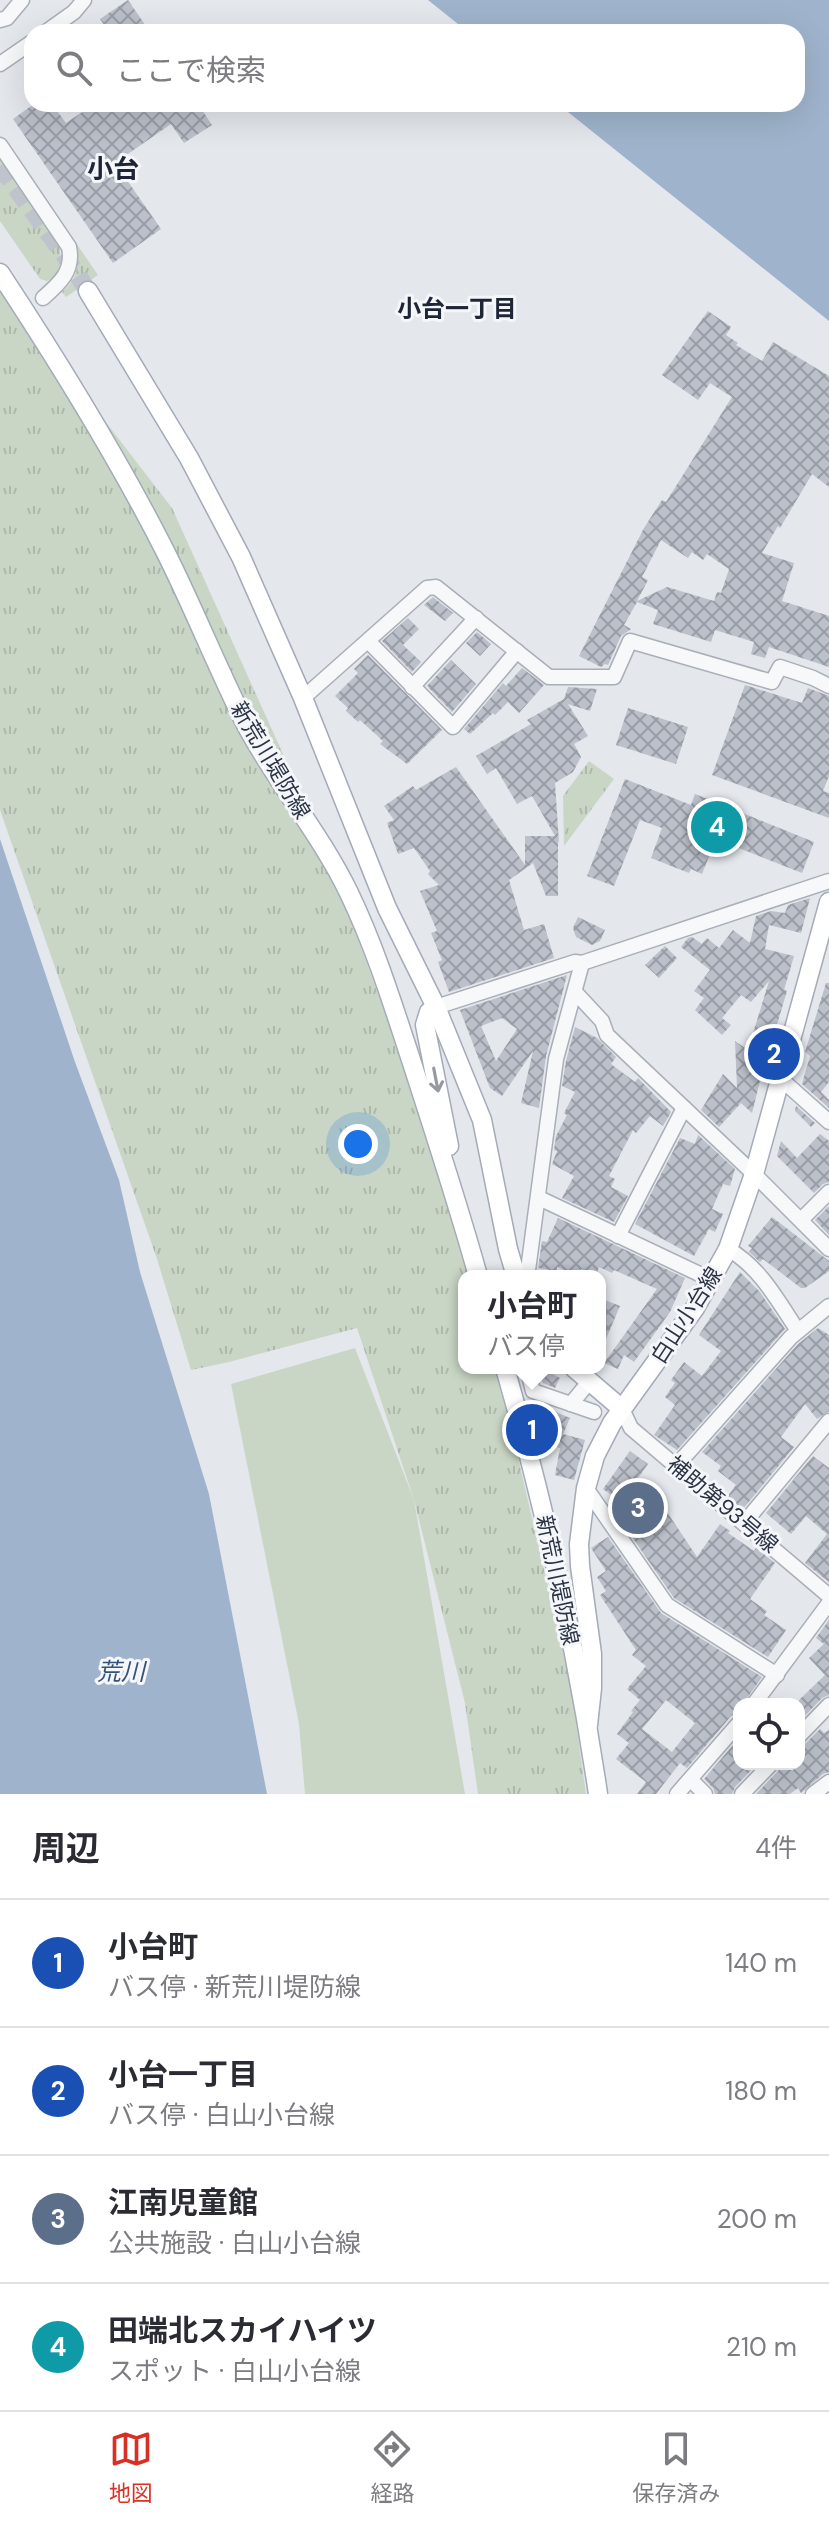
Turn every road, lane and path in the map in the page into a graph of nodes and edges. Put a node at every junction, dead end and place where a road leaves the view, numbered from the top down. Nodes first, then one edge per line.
1 (22, 0) edge
2 (84, 0) edge
3 (0, 20) edge
4 (57, 24) edge
5 (24, 48) edge
6 (0, 64) edge
7 (0, 145) edge
8 (0, 273) edge
9 (88, 291) tunnel mouth
10 (43, 298) dead end
11 (476, 618) junction
12 (368, 641) junction
13 (517, 651) junction
14 (829, 686) edge
15 (412, 687) junction
16 (303, 698) junction
17 (829, 881) edge
18 (828, 911) edge
19 (582, 963) junction
20 (575, 992) junction
21 (436, 1007) junction
22 (781, 1079) junction
23 (684, 1108) junction
24 (829, 1122) edge
25 (754, 1174) junction
26 (452, 1186) junction
27 (829, 1192) edge
28 (539, 1198) junction
29 (801, 1220) junction
30 (618, 1236) junction
31 (728, 1249) junction
32 (829, 1249) edge
33 (476, 1270) edge
34 (515, 1270) edge
35 (528, 1270) edge
36 (712, 1280) junction
37 (829, 1306) edge
38 (798, 1331) junction
39 (507, 1374) edge
40 (529, 1374) edge
41 (580, 1374) edge
42 (589, 1382) junction
43 (571, 1404) junction
44 (622, 1409) junction
45 (594, 1412) dead end
46 (829, 1421) edge
47 (677, 1465) junction
48 (586, 1488) junction
49 (745, 1522) junction
50 (829, 1596) edge
51 (777, 1675) junction
52 (759, 1698) edge
53 (829, 1705) edge
54 (588, 1725) junction
55 (733, 1730) edge
56 (805, 1730) edge
57 (765, 1770) edge
58 (691, 1780) junction
59 (829, 1782) edge
60 (598, 1794) edge
61 (677, 1794) edge
62 (705, 1794) edge
63 (742, 1794) edge
64 (813, 1794) edge

1 - 3 street
2 - 4 street
5 - 6 street
7 - 10 street
8 - 26 main road, 新荒川堤防線
9 - 16 main road, 新荒川堤防線
11 - 12 street
11 - 13 street
11 - 15 street
12 - 15 street
12 - 16 street
13 - 14 street
13 - 15 street
16 - 21 main road, 新荒川堤防線
17 - 19 street
18 - 22 main road, 白山小台線
19 - 20 street
19 - 21 street
20 - 23 street
20 - 28 street
21 -> 26 main road
21 - 34 main road, 新荒川堤防線
22 - 24 street
22 - 25 main road, 白山小台線
23 - 25 street
23 - 30 street
25 - 29 street
25 - 31 main road, 白山小台線
26 - 33 main road, 新荒川堤防線
27 - 29 street
28 - 30 street
28 - 35 street
29 - 32 street
30 - 36 street
31 - 36 main road, 白山小台線
31 - 38 street
36 - 44 main road, 白山小台線
37 - 38 street
38 - 47 street
39 - 54 main road, 新荒川堤防線
40 - 43 street
41 - 42 main road
42 - 43 street
42 - 44 main road
43 - 45 street
44 - 47 street, 補助第93号線
44 - 48 main road, 白山小台線
46 - 49 street
47 - 49 street, 補助第93号線
48 - 51 street
48 - 54 main road, 白山小台線
49 - 50 street, 補助第93号線
50 - 51 street
51 - 52 street
53 - 56 street
54 - 60 main road, 新荒川堤防線
55 - 58 street
57 - 63 street
58 - 61 street
58 - 62 street
59 - 64 street

